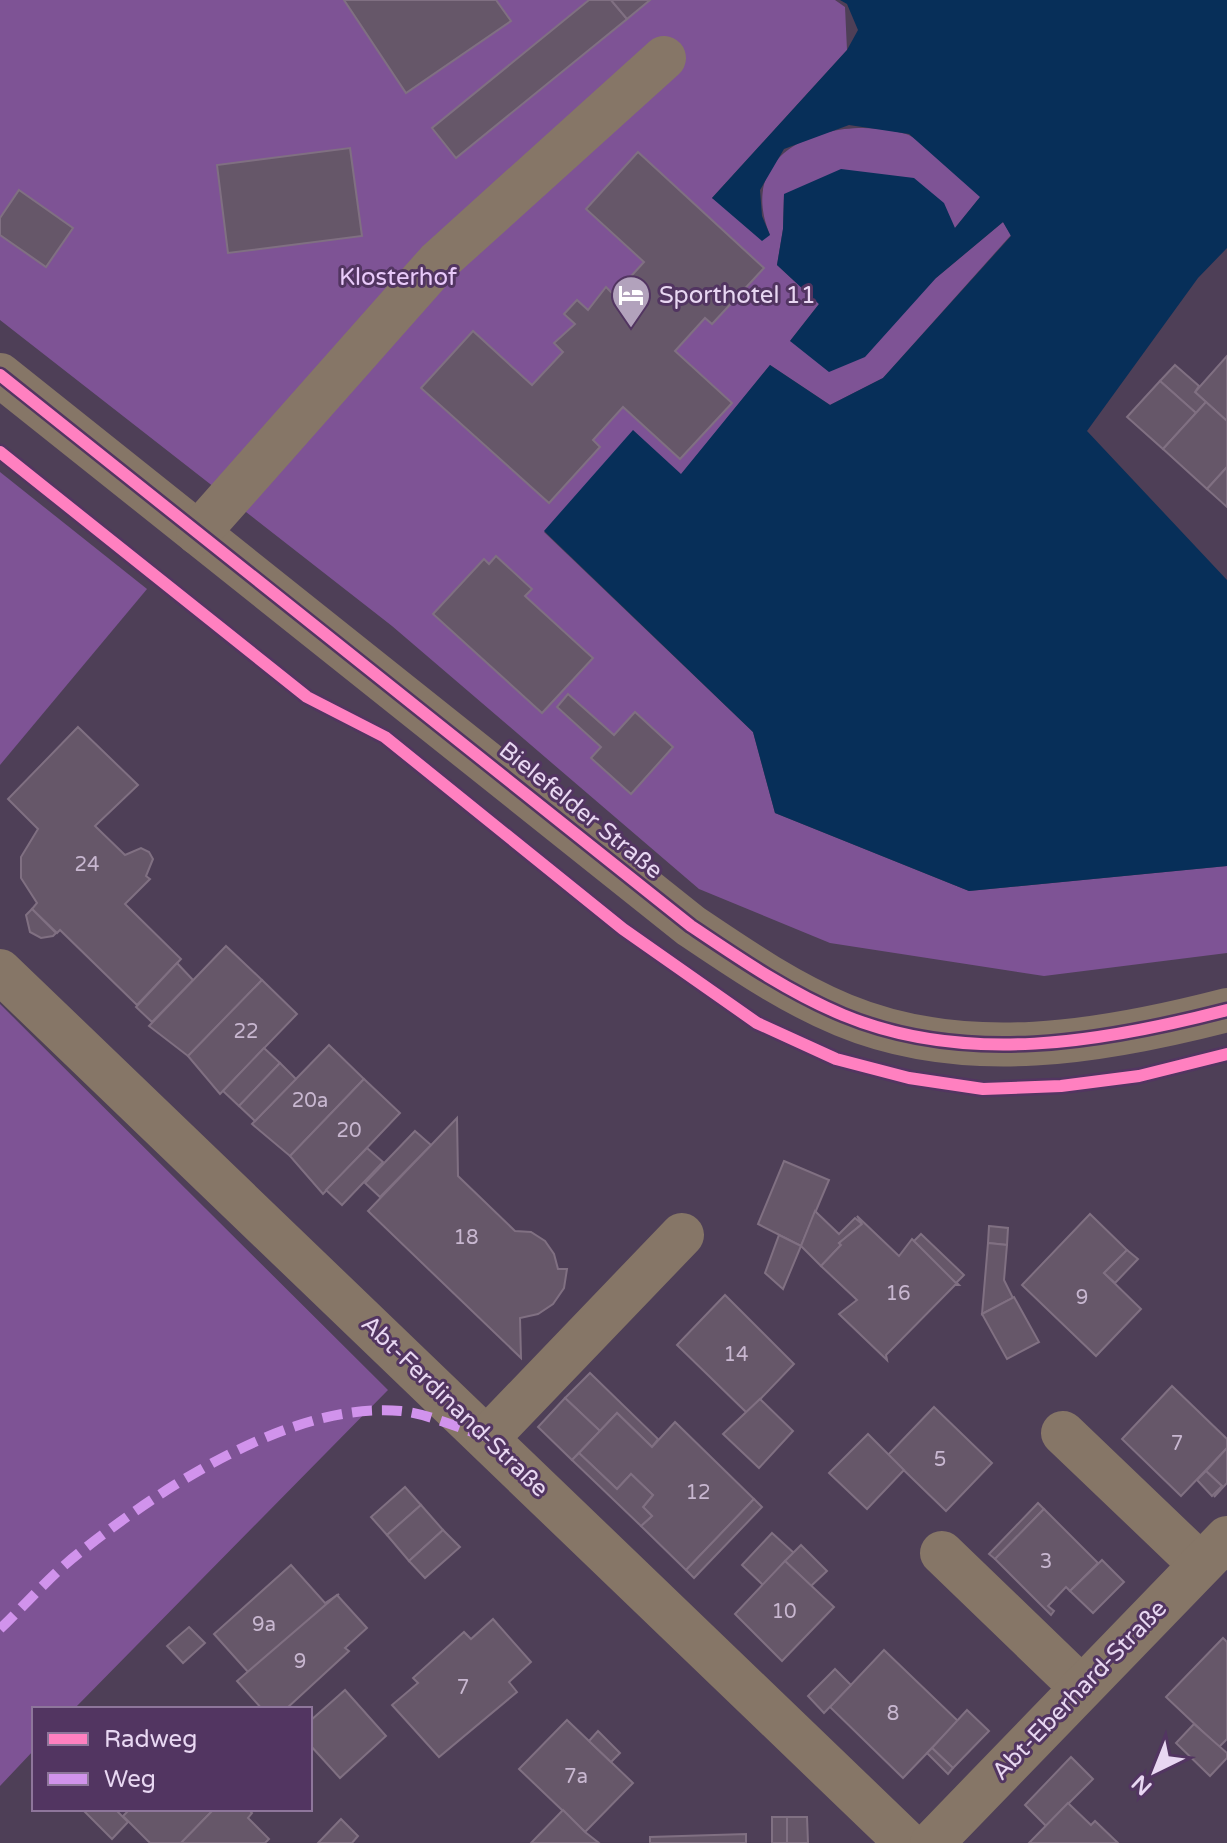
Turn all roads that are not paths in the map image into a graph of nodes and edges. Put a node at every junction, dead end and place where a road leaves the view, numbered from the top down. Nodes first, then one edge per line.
1 (664, 58) dead end
2 (0, 375) edge
3 (198, 533) junction
4 (0, 971) edge
5 (1227, 1010) edge
6 (682, 1235) dead end
7 (1063, 1433) dead end
8 (488, 1437) junction
9 (1213, 1551) edge
10 (942, 1553) dead end
11 (1081, 1687) junction
12 (907, 1843) edge
13 (932, 1843) edge

1 - 3 street
2 - 3 street, Bielefelder Straße
3 - 5 street, Bielefelder Straße
4 - 8 street, Abt-Ferdinand-Straße
6 - 8 street
7 - 9 street
8 - 12 street, Abt-Ferdinand-Straße
9 - 11 street, Abt-Eberhard-Straße
10 - 11 street
11 - 13 street, Abt-Eberhard-Straße

